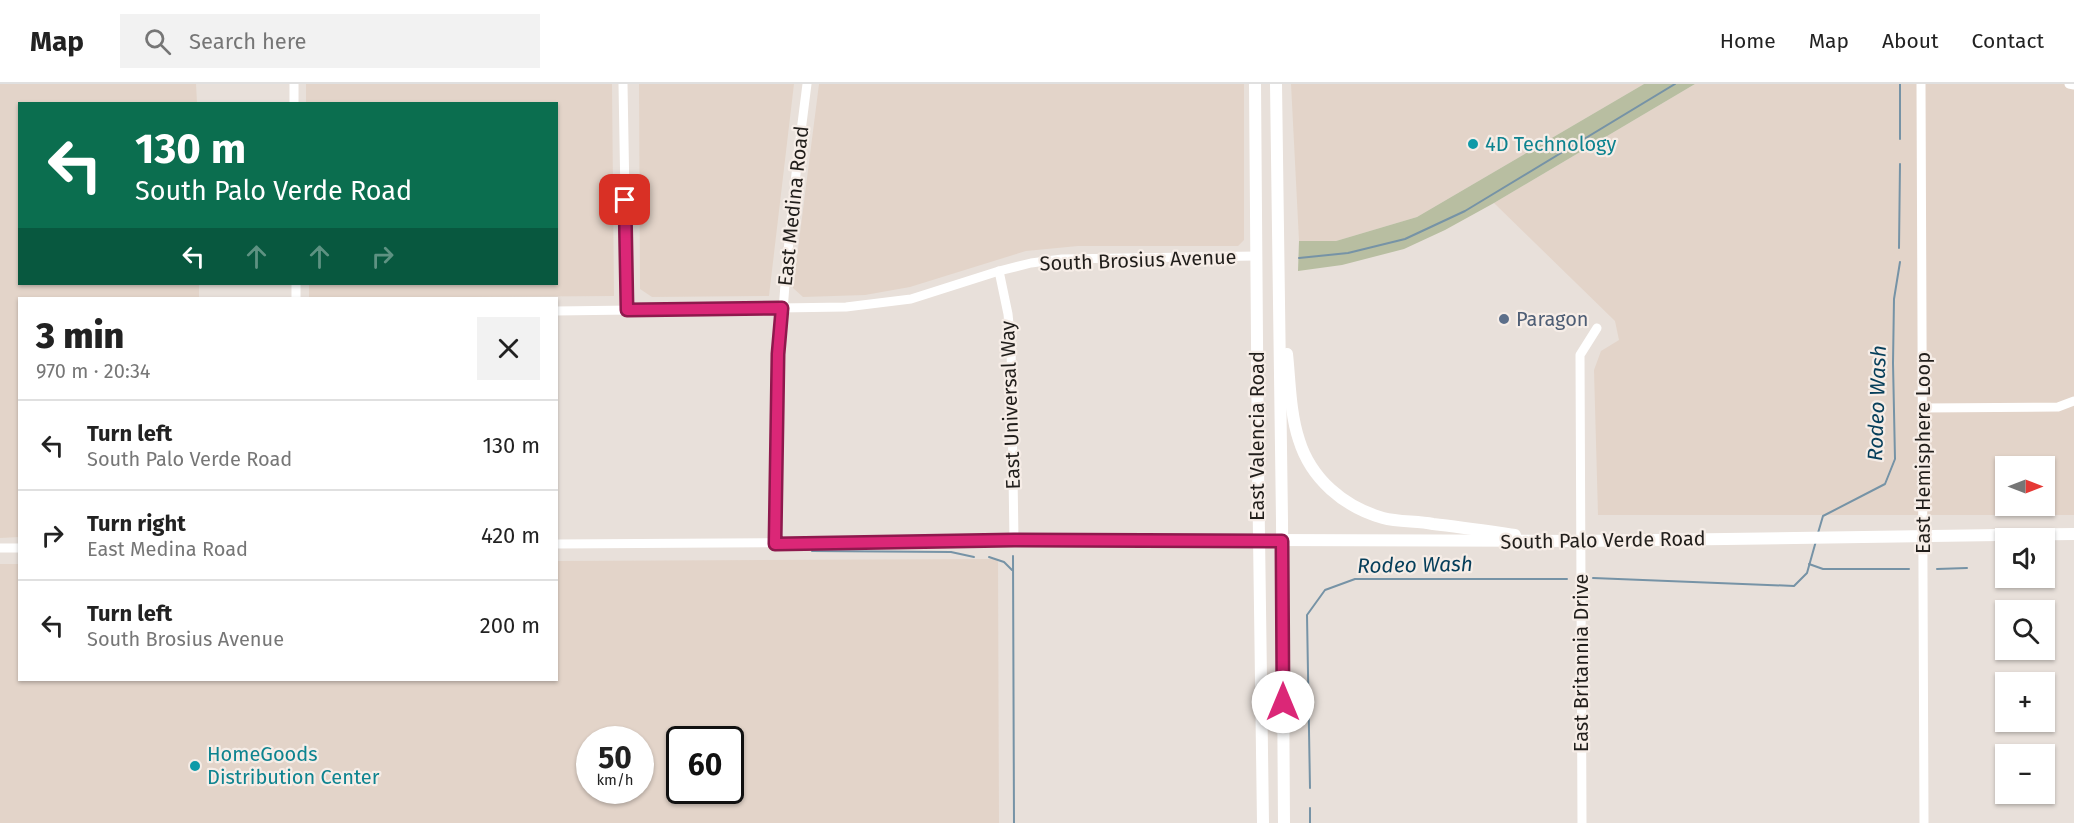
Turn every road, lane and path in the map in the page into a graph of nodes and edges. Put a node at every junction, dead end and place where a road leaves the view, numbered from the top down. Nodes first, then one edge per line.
1 (294, 84) edge
2 (623, 84) edge
3 (807, 84) edge
4 (1255, 84) edge
5 (1276, 84) edge
6 (1921, 84) edge
7 (2069, 84) edge
8 (2074, 85) edge
9 (294, 102) edge
10 (1256, 256) junction
11 (999, 272) junction
12 (1279, 294) junction
13 (782, 308) junction
14 (627, 310) junction
15 (558, 311) edge
16 (1598, 328) dead end
17 (2074, 401) edge
18 (1923, 408) junction
19 (2074, 534) edge
20 (1923, 536) junction
21 (1014, 540) junction
22 (1257, 540) junction
23 (1282, 541) junction
24 (1563, 541) junction
25 (1580, 541) junction
26 (558, 544) edge
27 (775, 544) junction
28 (0, 548) edge
29 (18, 548) edge
30 (1263, 823) edge
31 (1284, 823) edge
32 (1582, 823) edge
33 (1924, 823) edge

1 - 9 street
2 - 14 street
3 - 13 street, East Medina Road
4 - 10 main road, East Valencia Road
5 - 12 main road, East Valencia Road
6 - 18 street, East Hemisphere Loop
7 - 8 street
10 - 11 street, South Brosius Avenue
10 - 22 main road, East Valencia Road
11 - 13 street, South Brosius Avenue
11 - 21 street, East Universal Way
12 - 23 main road, East Valencia Road
12 - 24 main road
13 - 14 street, South Brosius Avenue
13 - 27 street, East Medina Road
14 - 15 street, South Brosius Avenue
16 - 25 street, East Britannia Drive
17 - 18 street
18 - 20 street, East Hemisphere Loop
19 - 20 main road, South Palo Verde Road
20 - 25 main road, South Palo Verde Road
20 - 33 street, East Hemisphere Loop
21 - 22 street, South Palo Verde Road
21 - 27 street, South Palo Verde Road
22 - 23 main road, South Palo Verde Road
22 - 30 main road, East Valencia Road
23 - 24 main road, South Palo Verde Road
23 - 31 main road, East Valencia Road
24 - 25 main road, South Palo Verde Road
25 - 32 street, East Britannia Drive
26 - 27 street, South Palo Verde Road
28 - 29 street

